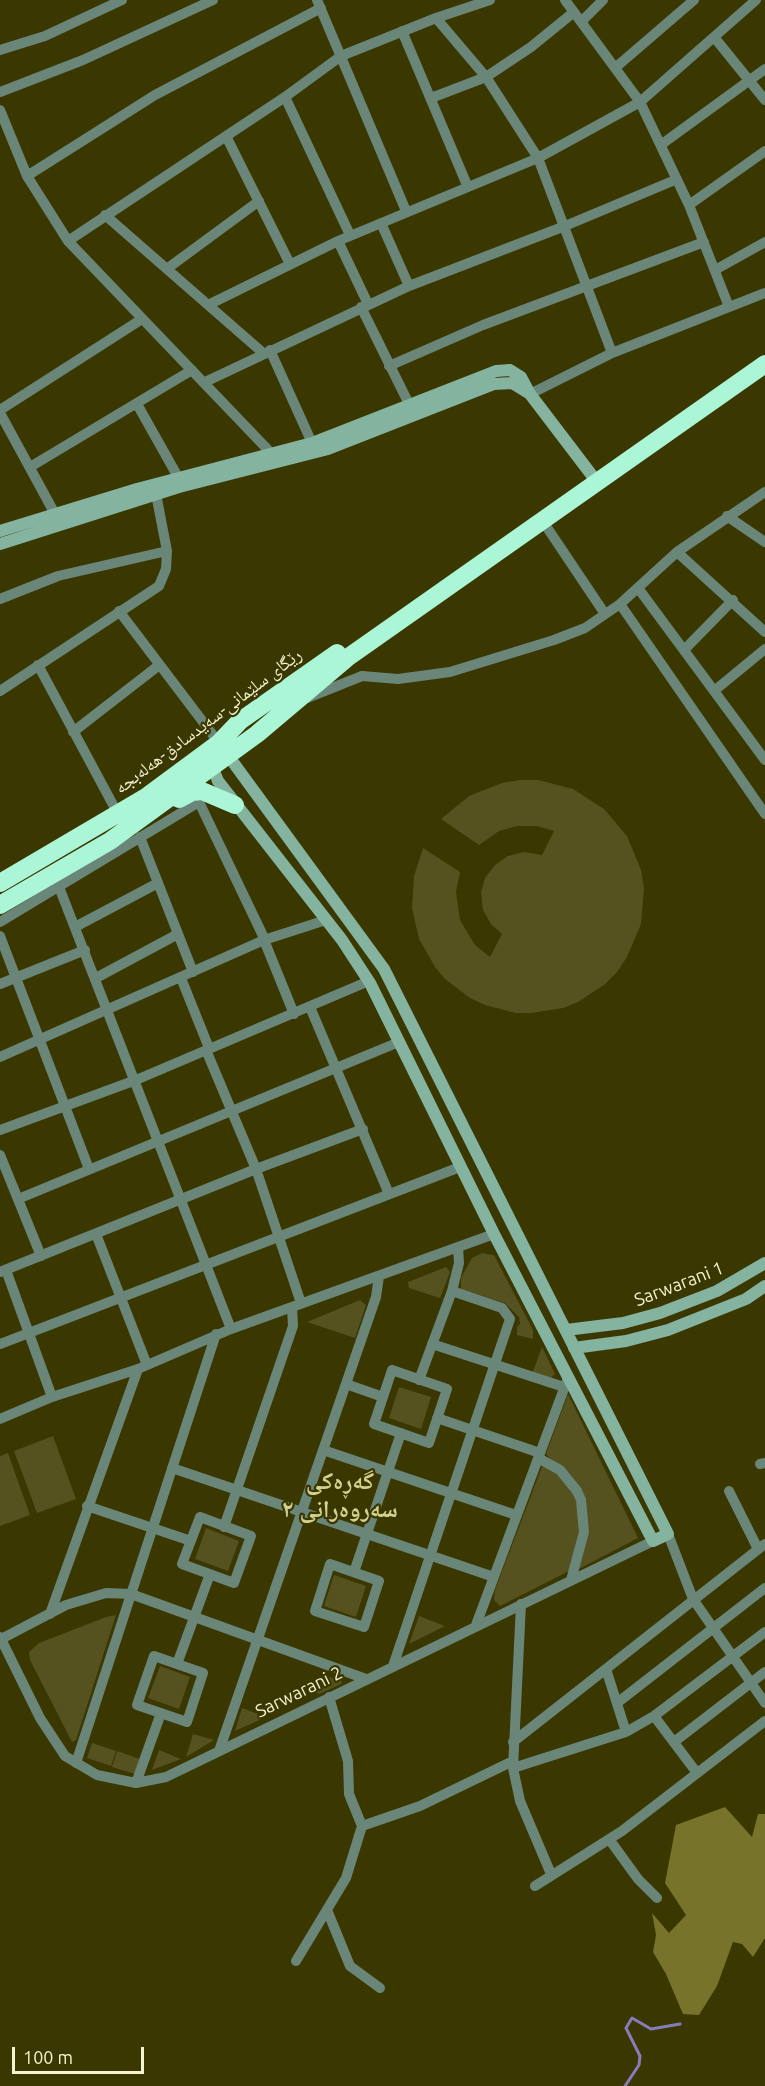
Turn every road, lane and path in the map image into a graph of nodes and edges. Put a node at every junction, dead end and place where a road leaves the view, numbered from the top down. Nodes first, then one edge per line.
1 (122, 0) edge
2 (213, 0) edge
3 (490, 0) edge
4 (565, 0) edge
5 (603, 0) edge
6 (694, 0) edge
7 (756, 0) edge
8 (319, 4) edge
9 (574, 12) junction
10 (436, 18) junction
11 (581, 22) junction
12 (402, 31) junction
13 (714, 37) junction
14 (0, 50) edge
15 (341, 56) junction
16 (615, 68) junction
17 (765, 69) edge
18 (486, 76) junction
19 (749, 81) junction
20 (0, 92) edge
21 (285, 97) junction
22 (431, 99) junction
23 (765, 100) edge
24 (640, 102) junction
25 (0, 110) edge
26 (226, 136) junction
27 (662, 144) junction
28 (765, 151) edge
29 (538, 158) junction
30 (27, 176) junction
31 (675, 180) junction
32 (467, 185) junction
33 (259, 201) junction
34 (689, 205) junction
35 (406, 212) junction
36 (105, 215) junction
37 (381, 223) junction
38 (565, 226) junction
39 (350, 235) junction
40 (68, 241) junction
41 (338, 241) junction
42 (704, 242) junction
43 (765, 242) edge
44 (290, 264) junction
45 (168, 268) junction
46 (715, 270) junction
47 (409, 286) junction
48 (588, 286) junction
49 (765, 293) edge
50 (210, 304) junction
51 (364, 305) junction
52 (729, 307) junction
53 (142, 319) junction
54 (266, 351) junction
55 (612, 353) junction
56 (765, 356) edge
57 (765, 363) edge
58 (389, 366) junction
59 (192, 370) junction
60 (205, 381) junction
61 (530, 394) junction
62 (137, 404) junction
63 (409, 404) junction
64 (0, 412) edge
65 (11, 433) junction
66 (0, 438) edge
67 (312, 443) junction
68 (272, 454) junction
69 (239, 466) junction
70 (30, 467) junction
71 (178, 477) junction
72 (595, 478) junction
73 (765, 492) edge
74 (156, 494) junction
75 (55, 514) junction
76 (727, 516) junction
77 (534, 522) junction
78 (0, 531) edge
79 (765, 542) edge
80 (0, 544) edge
81 (167, 551) junction
82 (677, 552) junction
83 (638, 588) junction
84 (0, 599) edge
85 (733, 600) junction
86 (620, 604) junction
87 (118, 611) junction
88 (605, 614) junction
89 (765, 632) edge
90 (765, 649) edge
91 (684, 650) junction
92 (38, 665) junction
93 (158, 666) junction
94 (0, 691) edge
95 (714, 691) junction
96 (288, 706) junction
97 (73, 732) junction
98 (220, 745) junction
99 (764, 757) edge
100 (212, 766) junction
101 (235, 806) junction
102 (765, 814) edge
103 (127, 827) junction
104 (0, 883) edge
105 (158, 883) junction
106 (59, 887) junction
107 (0, 905) edge
108 (326, 920) junction
109 (0, 921) edge
110 (75, 927) junction
111 (178, 934) junction
112 (0, 936) edge
113 (265, 940) junction
114 (85, 950) junction
115 (193, 972) junction
116 (16, 977) junction
117 (96, 978) junction
118 (181, 978) junction
119 (369, 981) junction
120 (0, 984) edge
121 (310, 1007) junction
122 (109, 1010) junction
123 (294, 1014) junction
124 (39, 1040) junction
125 (399, 1042) junction
126 (208, 1049) junction
127 (0, 1057) edge
128 (430, 1060) junction
129 (337, 1067) junction
130 (412, 1068) junction
131 (136, 1080) junction
132 (65, 1106) junction
133 (232, 1109) junction
134 (363, 1129) junction
135 (0, 1130) edge
136 (159, 1140) junction
137 (0, 1155) edge
138 (460, 1167) junction
139 (89, 1169) junction
140 (256, 1169) junction
141 (5, 1181) edge
142 (389, 1194) junction
143 (18, 1199) junction
144 (182, 1201) junction
145 (96, 1234) junction
146 (494, 1234) junction
147 (278, 1236) junction
148 (458, 1247) junction
149 (41, 1256) junction
150 (206, 1263) junction
151 (765, 1263) edge
152 (3, 1271) edge
153 (379, 1276) junction
154 (765, 1287) edge
155 (452, 1291) junction
156 (120, 1297) junction
157 (297, 1305) junction
158 (231, 1329) junction
159 (566, 1330) junction
160 (30, 1332) junction
161 (216, 1334) junction
162 (0, 1344) edge
163 (432, 1344) junction
164 (574, 1348) junction
165 (495, 1365) junction
166 (142, 1367) junction
167 (419, 1380) junction
168 (566, 1383) junction
169 (346, 1384) junction
170 (52, 1397) junction
171 (383, 1397) junction
172 (437, 1418) junction
173 (0, 1419) edge
174 (473, 1430) junction
175 (400, 1433) junction
176 (323, 1450) junction
177 (539, 1456) junction
178 (172, 1468) junction
179 (388, 1472) junction
180 (237, 1490) junction
181 (729, 1491) dead end
182 (451, 1493) junction
183 (87, 1506) junction
184 (302, 1512) junction
185 (516, 1515) junction
186 (224, 1527) junction
187 (153, 1528) junction
188 (368, 1534) junction
189 (668, 1534) junction
190 (191, 1541) junction
191 (653, 1541) junction
192 (762, 1546) edge
193 (430, 1556) junction
194 (354, 1572) junction
195 (210, 1574) junction
196 (494, 1577) junction
197 (571, 1580) junction
198 (765, 1588) edge
199 (131, 1594) junction
200 (693, 1599) junction
201 (521, 1604) junction
202 (50, 1614) junction
203 (193, 1617) junction
204 (476, 1625) junction
205 (712, 1628) junction
206 (765, 1632) edge
207 (1, 1638) edge
208 (258, 1640) junction
209 (731, 1657) junction
210 (177, 1664) junction
211 (393, 1666) junction
212 (606, 1669) junction
213 (765, 1672) edge
214 (366, 1679) junction
215 (749, 1683) junction
216 (329, 1697) junction
217 (617, 1703) junction
218 (765, 1703) edge
219 (161, 1713) junction
220 (654, 1716) junction
221 (764, 1722) edge
222 (626, 1732) junction
223 (513, 1742) junction
224 (674, 1742) junction
225 (219, 1751) junction
226 (76, 1762) junction
227 (513, 1765) junction
228 (697, 1773) junction
229 (136, 1783) junction
230 (362, 1826) junction
231 (609, 1839) junction
232 (551, 1874) junction
233 (535, 1886) dead end
234 (657, 1899) dead end
235 (327, 1910) junction
236 (296, 1961) dead end
237 (380, 1988) dead end

1 - 14 street
2 - 20 street
3 - 10 street
4 - 9 street
5 - 11 street
6 - 16 street
7 - 13 street
8 - 15 street
8 - 30 street
9 - 11 street
9 - 18 street
10 - 12 street
10 - 18 street
11 - 16 street
12 - 15 street
12 - 22 street
13 - 19 street
13 - 24 street
15 - 21 street
15 - 35 street
16 - 24 street
17 - 19 street
18 - 22 street
18 - 29 street
19 - 23 street
19 - 27 street
21 - 26 street
21 - 39 street
22 - 32 street
24 - 27 street
24 - 29 street
25 - 30 street
26 - 33 street
26 - 36 street
27 - 31 street
28 - 34 street
29 - 32 street
29 - 38 street
30 - 40 street
31 - 34 street
31 - 38 street
32 - 35 street
33 - 44 street
33 - 45 street
34 - 42 street
35 - 37 street
36 - 40 street
36 - 45 street
37 - 39 street
37 - 47 street
38 - 47 street
38 - 48 street
39 - 41 street
40 - 53 street
41 - 44 street
41 - 51 street
42 - 46 street
42 - 48 street
43 - 46 street
44 - 50 street
45 - 50 street
46 - 52 street
47 - 51 street
48 - 55 street
48 - 58 street
49 - 52 street
50 - 54 street
51 - 54 street
51 - 58 street
52 - 55 street
53 - 59 street
53 - 64 street
54 - 60 street
54 - 67 street
55 - 61 street
56 - 72 highway
57 - 72 highway
58 - 63 street
59 - 60 street
59 - 62 street
60 - 68 street
61 - 63 main road
61 - 69 main road
61 - 72 main road
62 - 70 street
62 - 71 street
63 - 67 main road
64 - 65 street
65 - 66 street
65 - 70 street
67 - 68 main road
68 - 69 main road
69 - 71 main road
69 - 74 main road
70 - 75 street
71 - 75 main road
72 - 77 highway
73 - 76 street
74 - 80 main road
74 - 81 street
75 - 78 main road
76 - 79 street
76 - 82 street
77 - 88 street
77 - 96 highway
77 - 98 highway, رێگای سلێمانی-سەیدسادق-هەلەبجە
81 - 84 street
81 - 87 street
82 - 83 street
82 - 85 street
83 - 86 street
83 - 91 street
85 - 89 street
85 - 91 street
86 - 88 street
86 - 102 street
87 - 92 street
87 - 93 street
88 - 96 street
90 - 95 street
91 - 95 street
92 - 94 street
92 - 97 street
93 - 97 street
93 - 98 street
95 - 99 street
96 - 98 highway
97 - 103 street
98 - 100 highway, رێگای سلێمانی-سەیدسادق-هەلەبجە
98 - 103 highway, رێگای سلێمانی-سەیدسادق-هەلەبجە
98 - 128 main road
100 - 101 main road
100 - 103 highway, رێگای سلێمانی-سەیدسادق-هەلەبجە
101 - 103 highway
101 - 108 main road
103 - 104 highway, رێگای سلێمانی-سەیدسادق-هەلەبجە
103 - 105 street
103 - 106 street
103 - 107 highway, رێگای سلێمانی-سەیدسادق-هەلەبجە
103 - 113 street
105 - 110 street
105 - 111 street
106 - 109 street
106 - 110 street
108 - 113 street
108 - 119 main road
110 - 114 street
111 - 115 street
111 - 117 street
112 - 116 street
113 - 115 street
113 - 123 street
114 - 116 street
114 - 117 street
115 - 118 street
116 - 120 street
116 - 124 street
117 - 122 street
118 - 122 street
118 - 126 street
119 - 121 street
119 - 125 main road
121 - 123 street
121 - 129 street
122 - 124 street
122 - 131 street
123 - 126 street
124 - 127 street
124 - 132 street
125 - 129 street
125 - 130 main road
126 - 131 street
126 - 133 street
128 - 130 main road
128 - 159 main road
129 - 133 street
129 - 134 street
130 - 138 main road
131 - 132 street
131 - 136 street
132 - 135 street
132 - 139 street
133 - 136 street
133 - 140 street
134 - 140 street
134 - 142 street
136 - 139 street
136 - 144 street
137 - 141 street
138 - 142 street
138 - 146 main road
139 - 143 street
140 - 144 street
140 - 147 street
141 - 143 street
142 - 147 street
143 - 149 street
144 - 145 street
144 - 150 street
145 - 149 street
145 - 156 street
146 - 148 street
146 - 168 main road
147 - 150 street
147 - 157 street
148 - 153 street
148 - 155 street
149 - 152 street
150 - 156 street
150 - 158 street
151 - 159 main road, Sarwarani 1
152 - 160 street
153 - 157 street
153 - 169 street
154 - 164 main road
155 - 163 street
155 - 165 street
156 - 160 street
156 - 166 street
157 - 158 street
157 - 180 street
158 - 161 street
159 - 164 main road
160 - 162 street
160 - 170 street
161 - 166 street
161 - 178 street
163 - 165 street
163 - 167 street
164 - 189 main road
165 - 168 street
165 - 174 street
166 - 170 street
166 - 183 street
167 - 171 street
167 - 172 street
168 - 177 street
168 - 191 main road
169 - 171 street
169 - 176 street
170 - 173 street
171 - 175 street
172 - 174 street
172 - 175 street
174 - 177 street
174 - 182 street
175 - 179 street
176 - 179 street
176 - 184 street
177 - 185 street
177 - 197 street
178 - 180 street
178 - 187 street
179 - 182 street
179 - 188 street
180 - 184 street
180 - 186 street
181 - 192 street
182 - 185 street
182 - 193 street
183 - 187 street
183 - 202 street
184 - 188 street
184 - 208 street
185 - 196 street
186 - 190 street
186 - 195 street
187 - 190 street
187 - 199 street
188 - 193 street
188 - 194 street
189 - 191 main road, Sarwarani 2
189 - 200 street
190 - 195 street
191 - 197 street, Sarwarani 2
192 - 200 street
193 - 196 street
193 - 211 street
194 - 194 street
195 - 203 street
196 - 204 street
197 - 201 street, Sarwarani 2
198 - 205 street
199 - 202 street
199 - 203 street
199 - 226 street
200 - 205 street
200 - 212 street
201 - 204 street, Sarwarani 2
201 - 223 street
202 - 207 street
203 - 208 street
203 - 210 street
204 - 211 street, Sarwarani 2
205 - 209 street
205 - 217 street
206 - 209 street
207 - 226 street, Sarwarani 2
208 - 214 street
208 - 225 street
209 - 215 street
209 - 220 street
210 - 219 street
210 - 219 street
211 - 214 street, Sarwarani 2
212 - 217 street
212 - 223 street
213 - 215 street
214 - 216 street, Sarwarani 2
215 - 218 street
215 - 224 street
216 - 225 street, Sarwarani 2
216 - 230 street
217 - 222 street
219 - 229 street
220 - 222 street
220 - 224 street
221 - 228 street
222 - 227 street
223 - 227 street
224 - 228 street
225 - 229 street, Sarwarani 2
226 - 229 street, Sarwarani 2
227 - 230 street
227 - 232 street
228 - 231 street
230 - 235 street
231 - 232 street
231 - 234 street
232 - 233 street
235 - 236 street
235 - 237 street

